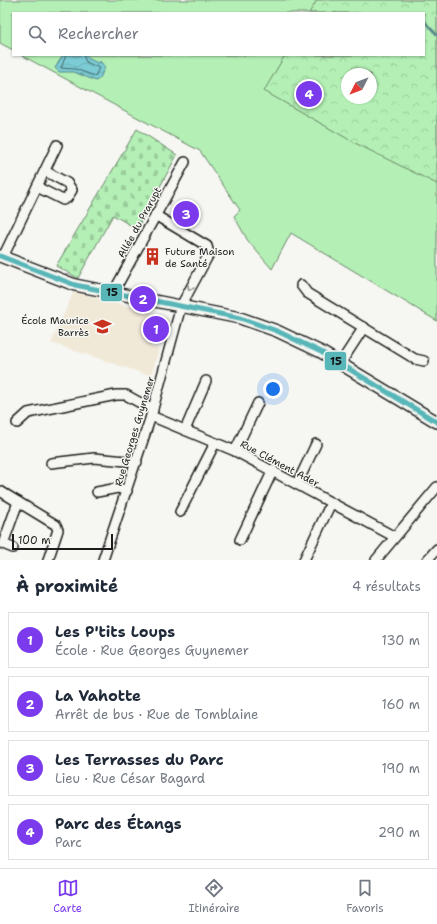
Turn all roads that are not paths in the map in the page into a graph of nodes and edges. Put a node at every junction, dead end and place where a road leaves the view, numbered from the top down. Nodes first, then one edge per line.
1 (57, 145) dead end
2 (185, 162) dead end
3 (45, 171) junction
4 (37, 187) junction
5 (154, 215) junction
6 (2, 257) edge
7 (302, 285) dead end
8 (113, 293) junction
9 (180, 306) junction
10 (364, 327) junction
11 (424, 361) dead end
12 (340, 364) junction
13 (206, 381) dead end
14 (258, 404) dead end
15 (152, 413) junction
16 (437, 422) edge
17 (17, 423) dead end
18 (185, 430) junction
19 (216, 443) junction
20 (316, 444) dead end
21 (235, 451) junction
22 (137, 462) junction
23 (51, 463) dead end
24 (273, 470) junction
25 (297, 484) junction
26 (437, 486) edge
27 (0, 491) edge
28 (126, 491) junction
29 (96, 492) dead end
30 (18, 502) junction
31 (331, 503) junction
32 (180, 512) dead end
33 (395, 537) junction
34 (240, 540) dead end
35 (13, 548) dead end
36 (437, 548) edge
37 (48, 560) edge
38 (103, 560) edge
39 (304, 560) edge
40 (376, 560) edge
41 (427, 560) edge

1 - 3 street
2 - 5 street, Allée du Prarupt
3 - 4 street
3 - 4 street
4 - 6 street
5 - 8 street, Allée du Prarupt
5 -> 9 street, Rue Georges Guynemer
6 - 8 main road
7 - 10 street
8 - 9 main road
9 - 12 main road
9 - 15 street, Rue Georges Guynemer
10 - 11 street
10 - 12 street
12 - 16 main road
13 - 18 street
14 - 21 street
15 - 17 street, Rue Clément Ader
15 - 18 street, Rue Clément Ader
15 - 22 street, Rue Georges Guynemer
18 - 19 street, Rue Clément Ader
19 - 21 street, Rue Clément Ader
19 - 32 street
20 - 25 street
21 - 24 street, Rue Clément Ader
22 - 23 street
22 - 28 street, Rue Georges Guynemer
24 - 25 street, Rue Clément Ader
24 - 34 street
25 - 31 street, Rue Clément Ader
26 - 33 street
27 - 30 street
28 - 29 street
28 - 38 street, Rue Georges Guynemer
30 - 35 street
30 - 37 street
31 - 33 street, Rue Clément Ader
31 - 39 street
33 - 40 street
36 - 41 street

